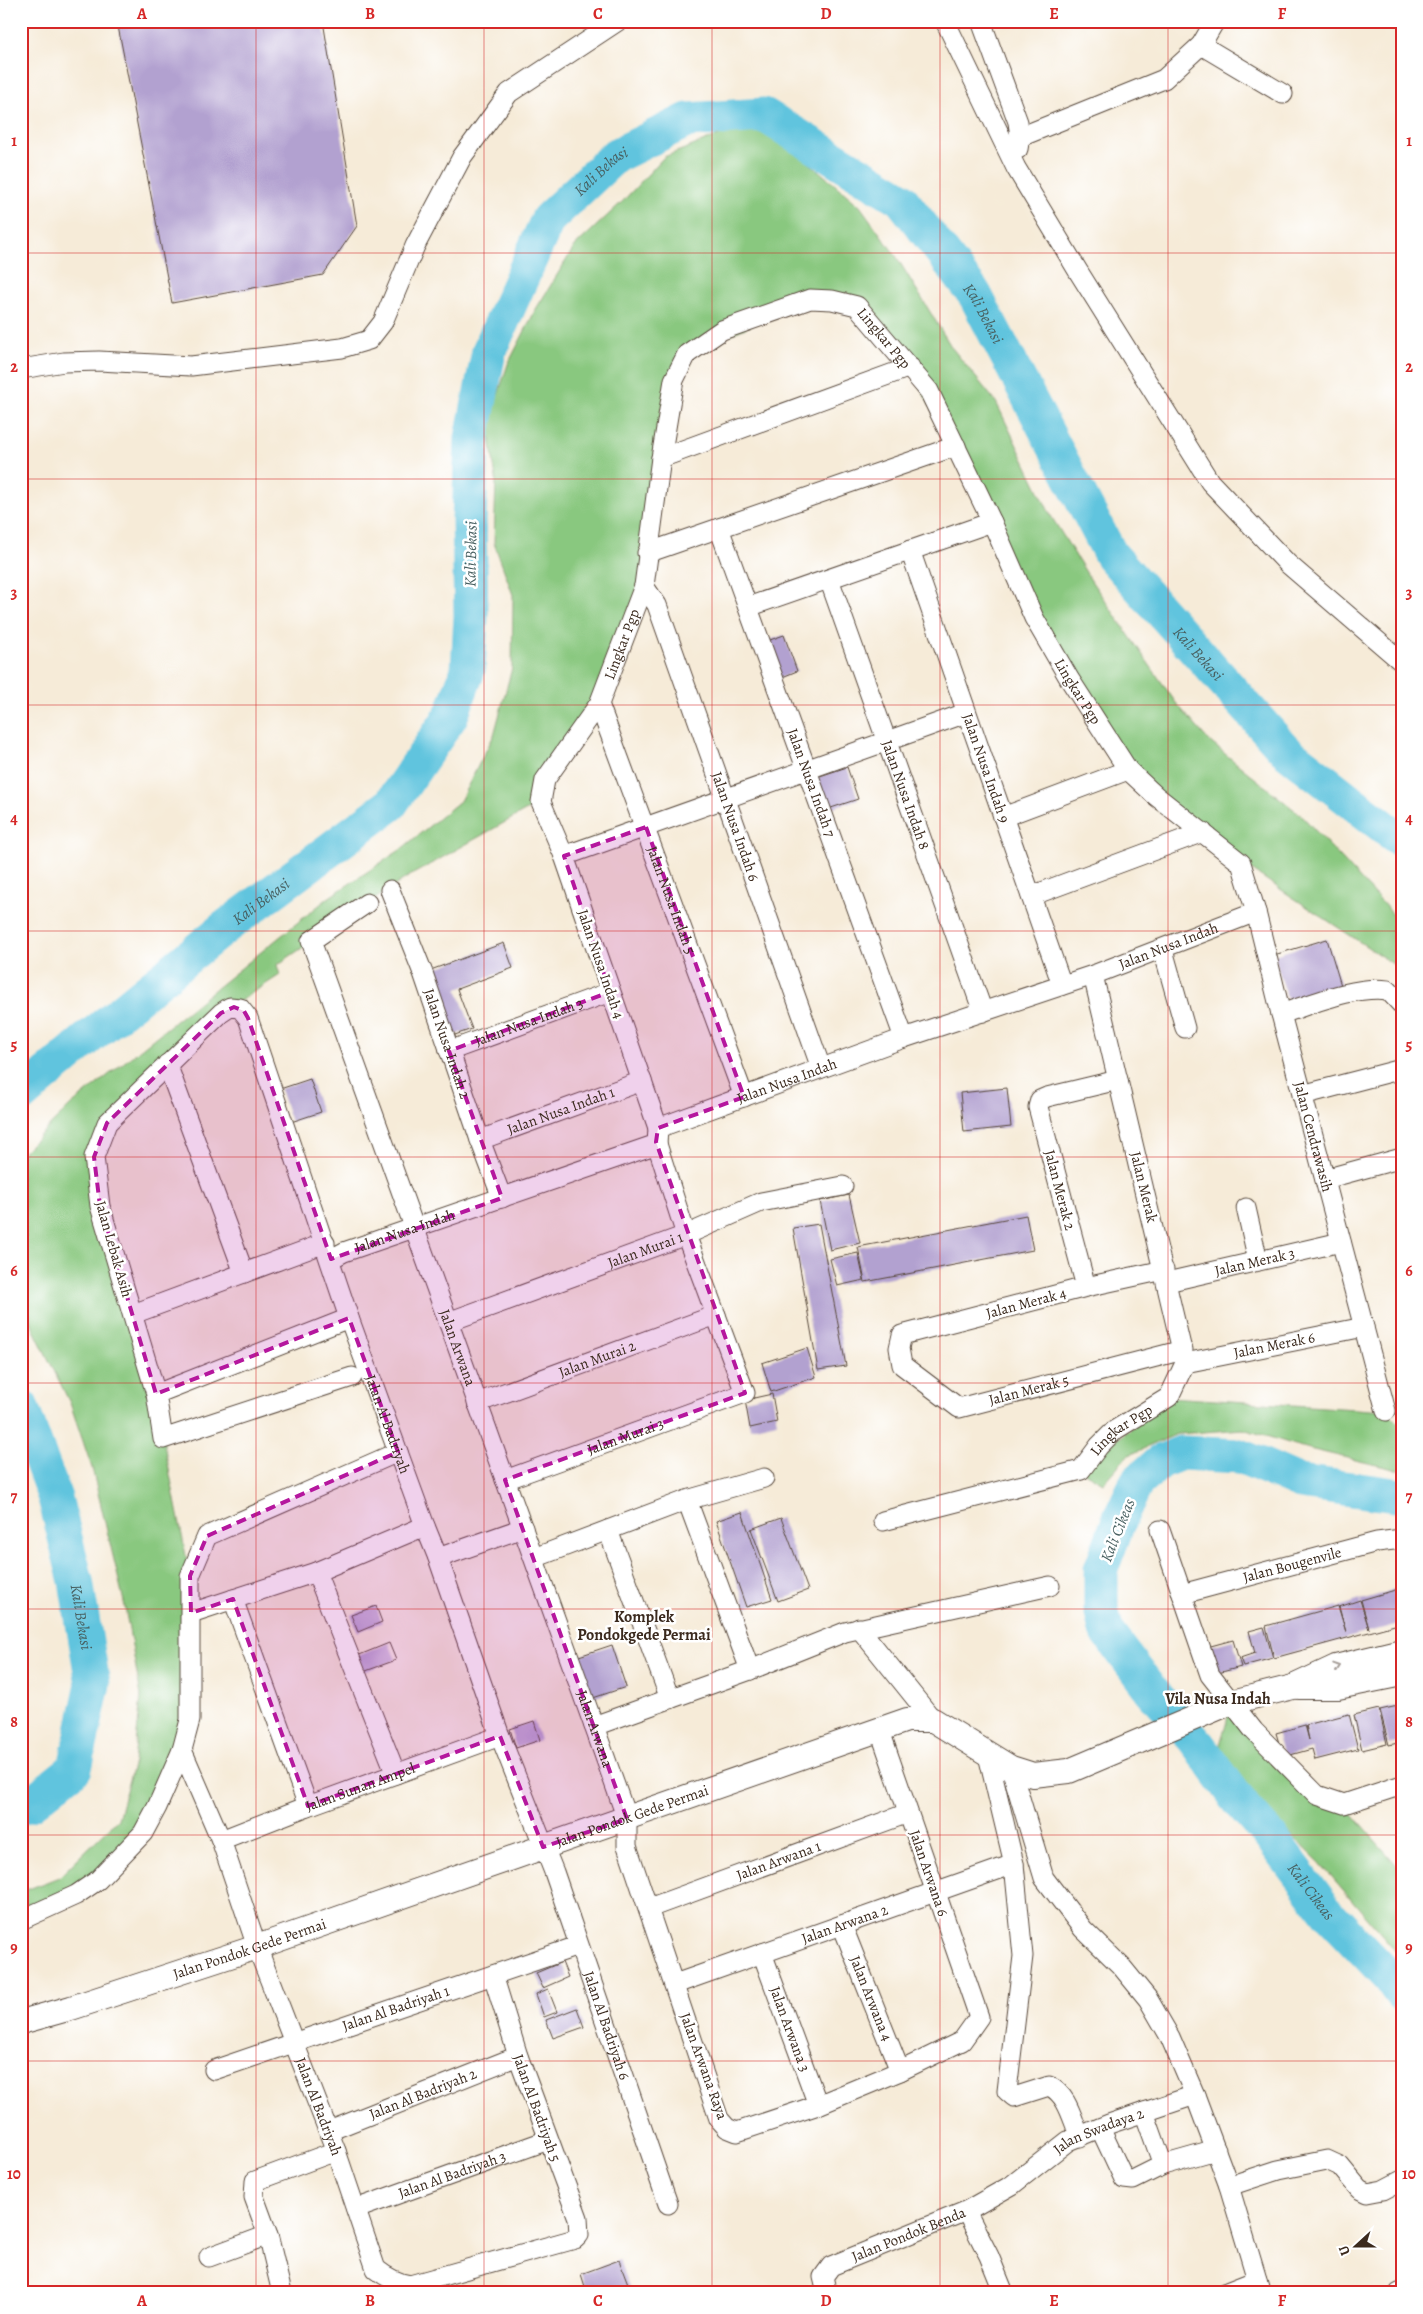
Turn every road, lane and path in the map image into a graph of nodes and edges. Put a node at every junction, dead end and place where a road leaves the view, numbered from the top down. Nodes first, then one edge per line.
1 (618, 21) edge
2 (945, 21) edge
3 (981, 21) edge
4 (1215, 21) edge
5 (1201, 45) junction
6 (1282, 94) dead end
7 (1020, 137) junction
8 (1016, 168) junction
9 (910, 366) junction
10 (21, 369) edge
11 (956, 446) junction
12 (661, 458) junction
13 (992, 522) junction
14 (719, 528) junction
15 (910, 550) junction
16 (647, 553) junction
17 (829, 579) junction
18 (644, 586) junction
19 (748, 607) junction
20 (1402, 662) edge
21 (599, 704) junction
22 (966, 713) junction
23 (886, 740) junction
24 (807, 769) junction
25 (1128, 770) junction
26 (725, 800) junction
27 (541, 802) joint
28 (1003, 817) junction
29 (646, 827) junction
30 (1203, 832) junction
31 (564, 856) junction
32 (1241, 863) joint
33 (390, 890) dead end
34 (1031, 896) junction
35 (367, 904) dead end
36 (1256, 912) junction
37 (1163, 950) junction
38 (1093, 975) junction
39 (1062, 985) junction
40 (610, 992) junction
41 (1402, 1005) edge
42 (230, 1008) joint
43 (983, 1012) junction
44 (1281, 1014) junction
45 (1186, 1028) dead end
46 (904, 1038) junction
47 (449, 1051) junction
48 (167, 1064) junction
49 (821, 1068) junction
50 (1402, 1069) edge
51 (1118, 1080) junction
52 (642, 1081) junction
53 (1302, 1095) junction
54 (744, 1096) junction
55 (657, 1136) junction
56 (480, 1140) junction
57 (1402, 1158) edge
58 (1325, 1179) junction
59 (843, 1186) dead end
60 (502, 1198) junction
61 (1246, 1208) dead end
62 (414, 1228) junction
63 (686, 1235) junction
64 (1341, 1242) junction
65 (328, 1251) junction
66 (1258, 1261) junction
67 (244, 1273) junction
68 (1166, 1276) junction
69 (1086, 1287) junction
70 (133, 1314) junction
71 (716, 1315) junction
72 (349, 1318) junction
73 (448, 1322) junction
74 (1364, 1327) junction
75 (899, 1348) joint
76 (1184, 1356) junction
77 (352, 1377) dead end
78 (745, 1393) joint
79 (156, 1394) junction
80 (478, 1403) junction
81 (1386, 1411) dead end
82 (398, 1452) junction
83 (764, 1478) dead end
84 (505, 1480) junction
85 (688, 1500) junction
86 (883, 1521) dead end
87 (425, 1526) junction
88 (523, 1528) junction
89 (608, 1530) junction
90 (1160, 1530) dead end
91 (1402, 1539) edge
92 (438, 1558) junction
93 (534, 1558) junction
94 (316, 1572) junction
95 (1050, 1586) dead end
96 (1182, 1594) junction
97 (233, 1599) junction
98 (191, 1613) junction
99 (859, 1628) junction
100 (1402, 1651) edge
101 (750, 1670) junction
102 (1402, 1674) edge
103 (1293, 1687) junction
104 (670, 1699) junction
105 (1225, 1704) junction
106 (933, 1720) junction
107 (594, 1726) junction
108 (878, 1728) junction
109 (500, 1736) junction
110 (182, 1750) junction
111 (987, 1752) junction
112 (1011, 1768) junction
113 (396, 1774) junction
114 (1402, 1785) edge
115 (308, 1806) junction
116 (908, 1813) junction
117 (627, 1819) junction
118 (221, 1840) junction
119 (543, 1847) junction
120 (1014, 1864) junction
121 (936, 1892) junction
122 (649, 1908) junction
123 (21, 1920) edge
124 (842, 1925) junction
125 (578, 1946) junction
126 (257, 1947) junction
127 (762, 1953) junction
128 (493, 1975) junction
129 (675, 1984) junction
130 (979, 2017) joint
131 (21, 2022) edge
132 (294, 2043) junction
133 (518, 2056) junction
134 (214, 2070) dead end
135 (900, 2071) junction
136 (1195, 2095) junction
137 (818, 2105) junction
138 (1144, 2112) junction
139 (1100, 2128) junction
140 (329, 2131) junction
141 (1080, 2137) junction
142 (548, 2140) junction
143 (1216, 2150) junction
144 (336, 2151) junction
145 (1163, 2166) junction
146 (1402, 2180) edge
147 (1012, 2186) joint
148 (1229, 2186) junction
149 (668, 2204) dead end
150 (356, 2209) junction
151 (966, 2211) junction
152 (268, 2235) junction
153 (209, 2257) dead end
154 (1259, 2286) edge
155 (411, 2289) edge
156 (282, 2293) edge
157 (827, 2293) edge
158 (1004, 2293) edge
159 (1224, 2293) edge

1 - 10 street
2 - 8 street
3 - 7 street
4 - 5 street
5 - 6 street
5 - 7 street
7 - 8 street
8 - 20 street
9 - 11 street, Lingkar Pgp
9 - 12 street
9 - 12 street, Lingkar Pgp
11 - 13 street, Lingkar Pgp
11 - 14 street
12 - 16 street, Lingkar Pgp
13 - 15 street
13 - 25 street, Lingkar Pgp
14 - 16 street
14 - 19 street, Jalan Nusa Indah 7
15 - 17 street
15 - 22 street, Jalan Nusa Indah 9
16 - 18 street, Lingkar Pgp
17 - 19 street
17 - 23 street, Jalan Nusa Indah 8
18 - 21 street, Lingkar Pgp
18 - 26 street, Jalan Nusa Indah 6
19 - 24 street, Jalan Nusa Indah 7
21 - 27 street, Lingkar Pgp
21 - 29 street, Jalan Nusa Indah 5
22 - 23 street
22 - 28 street, Jalan Nusa Indah 9
23 - 24 street
23 - 43 street, Jalan Nusa Indah 8
24 - 26 street
24 - 46 street, Jalan Nusa Indah 7
25 - 28 street
25 - 30 street, Lingkar Pgp
26 - 29 street
26 - 49 street, Jalan Nusa Indah 6
27 - 31 street, Jalan Nusa Indah 4
28 - 34 street, Jalan Nusa Indah 9
29 - 31 street
29 - 54 street, Jalan Nusa Indah 5
30 - 32 street, Lingkar Pgp
30 - 34 street
31 - 40 street, Jalan Nusa Indah 4
32 - 36 street, Jalan Cendrawasih
33 - 47 street, Jalan Nusa Indah 2
34 - 39 street, Jalan Nusa Indah 9
35 - 62 street, Jalan Arwana
36 - 37 street, Jalan Nusa Indah
36 - 44 street, Jalan Cendrawasih
37 - 38 street, Jalan Nusa Indah
37 - 45 street
38 - 39 street, Jalan Nusa Indah
38 - 51 street, Jalan Merak
39 - 43 street, Jalan Nusa Indah
40 - 47 street, Jalan Nusa Indah 3
40 - 52 street, Jalan Nusa Indah 4
41 - 44 street
42 - 48 street, Jalan Lebak Asih
42 - 65 street, Jalan Al Badriyah
43 - 46 street, Jalan Nusa Indah
44 - 53 street, Jalan Cendrawasih
46 - 49 street, Jalan Nusa Indah
47 - 56 street, Jalan Nusa Indah 2
48 - 67 street
48 - 70 street, Jalan Lebak Asih
49 - 54 street, Jalan Nusa Indah
50 - 53 street
51 - 68 street, Jalan Merak
51 - 69 street, Jalan Merak 2
52 - 55 street, Jalan Nusa Indah 4
52 - 56 street, Jalan Nusa Indah 1
53 - 58 street, Jalan Cendrawasih
54 - 55 street, Jalan Nusa Indah
55 - 60 street, Jalan Nusa Indah
55 - 63 street, Jalan Nusa Indah 4
56 - 60 street, Jalan Nusa Indah 2
57 - 58 street
58 - 64 street, Jalan Cendrawasih
59 - 63 street, Jalan Murai 1
60 - 62 street, Jalan Nusa Indah
61 - 66 street
62 - 65 street, Jalan Nusa Indah
62 - 73 street, Jalan Arwana
63 - 71 street, Jalan Nusa Indah 4
63 - 73 street, Jalan Murai 1
64 - 66 street, Jalan Merak 3
64 - 74 street, Jalan Cendrawasih
65 - 67 street, Jalan Nusa Indah
65 - 72 street, Jalan Al Badriyah
66 - 68 street, Jalan Merak 3
67 - 70 street, Jalan Nusa Indah
68 - 69 street, Jalan Merak 4
68 - 76 street, Jalan Merak
69 - 75 street, Jalan Merak 4
70 - 79 street, Jalan Lebak Asih
71 - 78 street, Jalan Nusa Indah 4
71 - 80 street, Jalan Murai 2
72 - 79 street
72 - 82 street, Jalan Al Badriyah
73 - 80 street, Jalan Arwana
74 - 76 street, Jalan Merak 6
74 - 81 street, Jalan Cendrawasih
75 - 76 street, Jalan Merak 5
76 - 86 street, Lingkar Pgp
77 - 79 street, Jalan Lebak Asih
78 - 84 street, Jalan Murai 3
80 - 84 street, Jalan Arwana
82 - 87 street, Jalan Al Badriyah
82 - 98 street
83 - 85 street
84 - 88 street, Jalan Arwana
85 - 89 street
85 - 101 street
87 - 92 street, Jalan Al Badriyah
87 - 94 street
88 - 92 street
88 - 93 street, Jalan Arwana
89 - 93 street
89 - 104 street
90 - 96 street
91 - 96 street, Jalan Bougenvile
92 - 109 street, Jalan Al Badriyah
93 - 107 street, Jalan Arwana
94 - 97 street
94 - 113 street
95 - 99 street
96 - 105 street
97 - 98 street
97 - 115 street
98 - 110 street
99 - 101 street
99 - 106 street
103 -> 100 street
101 - 104 street
102 - 103 street
103 - 105 street
104 - 107 street
105 - 112 street
105 - 114 street
106 - 108 street, Jalan Pondok Gede Permai
106 - 111 street
107 - 117 street, Jalan Arwana
108 - 116 street, Jalan Arwana 6
108 - 117 street, Jalan Pondok Gede Permai
109 - 113 street, Jalan Sunan Ampel
109 - 119 street, Jalan Al Badriyah
110 - 118 street, Jalan Al Badriyah
110 - 123 street
111 - 112 street
111 - 120 street
112 - 136 street
113 - 115 street, Jalan Sunan Ampel
115 - 118 street, Jalan Sunan Ampel
116 - 121 street, Jalan Arwana 6
116 - 122 street, Jalan Arwana 1
117 - 119 street, Jalan Pondok Gede Permai
117 - 122 street, Jalan Arwana Raya
118 - 126 street, Jalan Al Badriyah
119 - 125 street, Jalan Al Badriyah 6
119 - 126 street, Jalan Pondok Gede Permai
120 - 121 street, Jalan Arwana 2
120 - 141 street
121 - 124 street, Jalan Arwana 2
121 - 130 street, Jalan Arwana 6
122 - 129 street, Jalan Arwana Raya
124 - 127 street, Jalan Arwana 2
124 - 135 street, Jalan Arwana 4
125 - 128 street, Jalan Al Badriyah 1
125 - 149 street, Jalan Al Badriyah 6
126 - 131 street, Jalan Pondok Gede Permai
126 - 132 street, Jalan Al Badriyah
127 - 129 street, Jalan Arwana 2
127 - 137 street, Jalan Arwana 3
128 - 132 street, Jalan Al Badriyah 1
128 - 133 street, Jalan Al Badriyah 5
129 - 137 street, Jalan Arwana Raya
130 - 135 street, Jalan Arwana Raya
132 - 134 street, Jalan Al Badriyah 1
132 - 140 street, Jalan Al Badriyah
133 - 140 street, Jalan Al Badriyah 2
133 - 142 street, Jalan Al Badriyah 5
135 - 137 street, Jalan Arwana Raya
136 - 138 street, Jalan Swadaya 2
136 - 143 street
138 - 139 street, Jalan Swadaya 2
138 - 145 street
139 - 141 street, Jalan Swadaya 2
139 - 145 street
140 - 144 street, Jalan Al Badriyah
141 - 147 street, Jalan Swadaya 2
142 - 150 street, Jalan Al Badriyah 3
142 - 155 street, Jalan Al Badriyah 5
143 - 145 street
143 - 148 street
144 - 150 street, Jalan Al Badriyah
144 - 152 street
146 - 148 street
147 - 151 street, Jalan Pondok Benda
148 - 154 street
150 - 155 street, Jalan Al Badriyah
151 - 157 street, Jalan Pondok Benda
151 - 158 street
152 - 153 street
152 - 156 street
154 - 159 street

